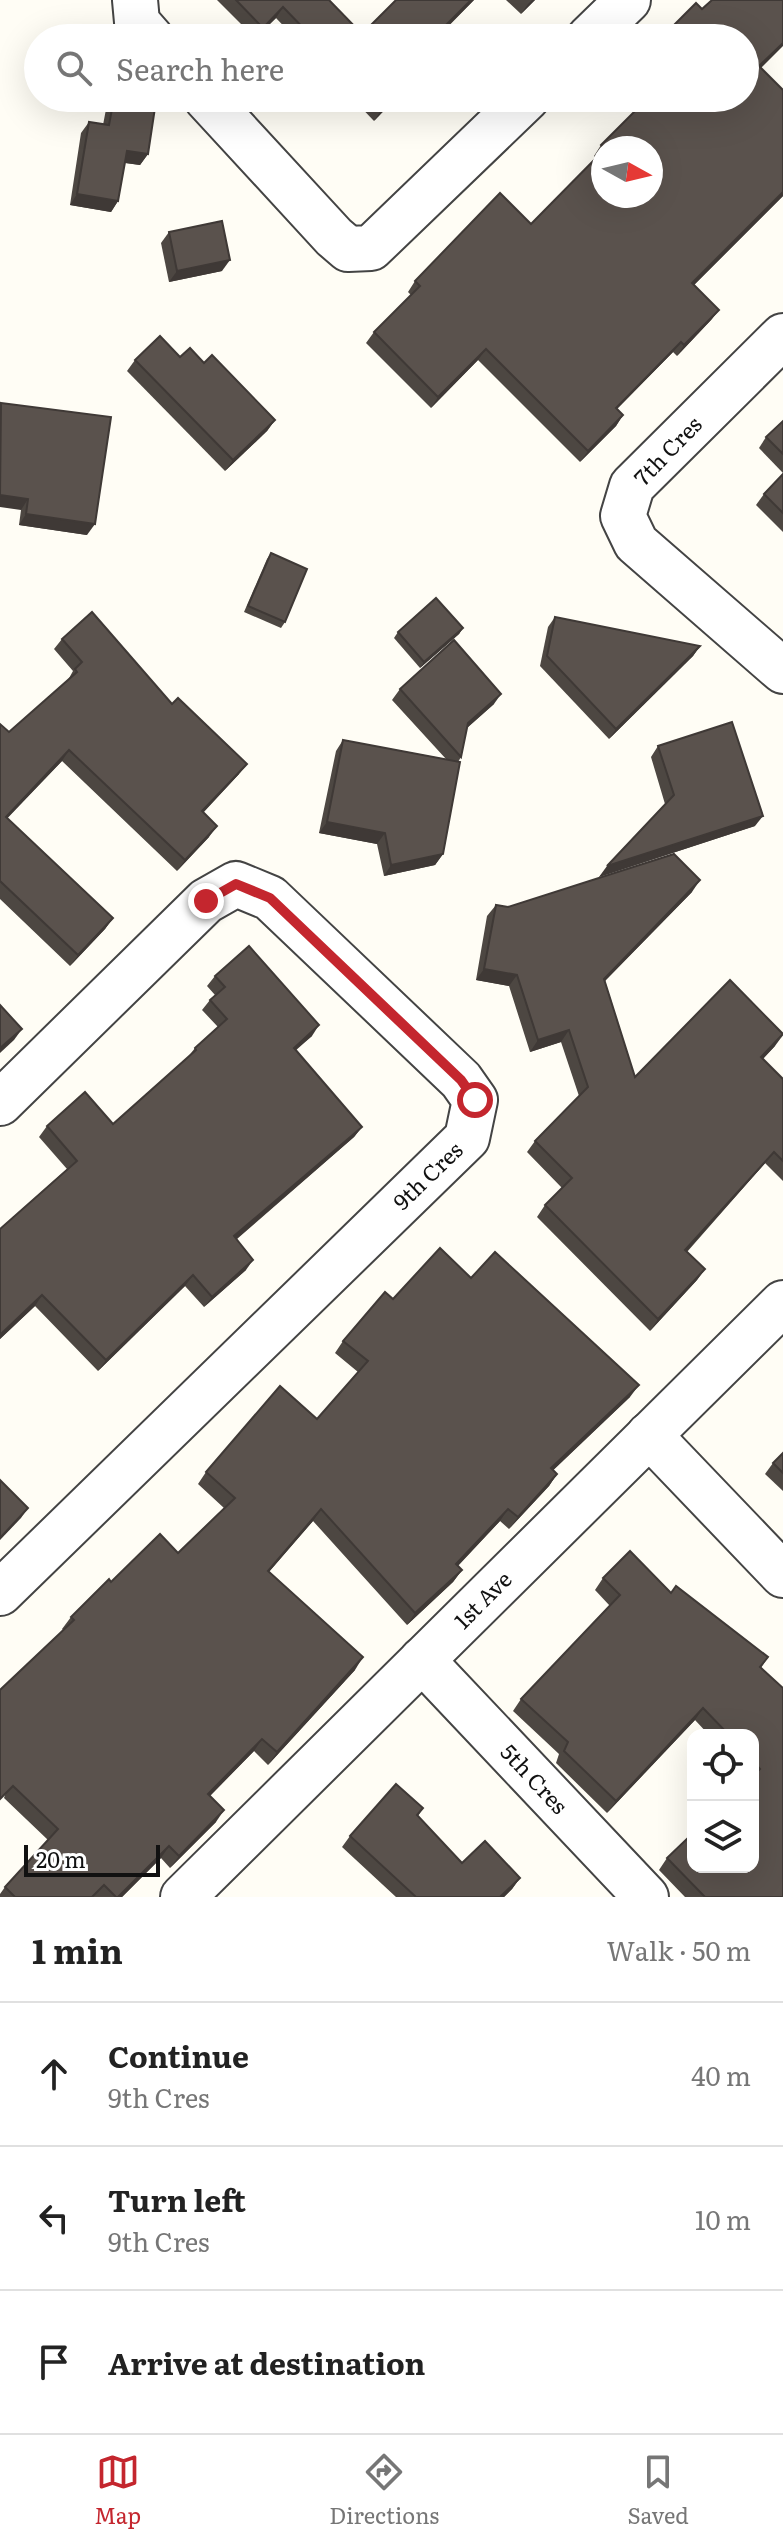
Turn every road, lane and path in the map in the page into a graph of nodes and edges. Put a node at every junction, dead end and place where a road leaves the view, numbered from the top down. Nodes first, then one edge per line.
1 (135, 0) edge
2 (628, 0) edge
3 (139, 24) edge
4 (603, 24) edge
5 (219, 112) edge
6 (512, 112) edge
7 (783, 336) edge
8 (783, 671) edge
9 (0, 1103) edge
10 (783, 1303) edge
11 (649, 1435) junction
12 (783, 1575) edge
13 (0, 1593) edge
14 (422, 1660) junction
15 (183, 1897) edge
16 (646, 1897) edge

1 - 3 street
2 - 4 street
5 - 6 street
7 - 8 street, 7th Cres
9 - 13 street, 9th Cres
10 - 11 street, 1st Ave
11 - 12 street
11 - 14 street, 1st Ave
14 - 15 street, 1st Ave
14 - 16 street, 5th Cres

